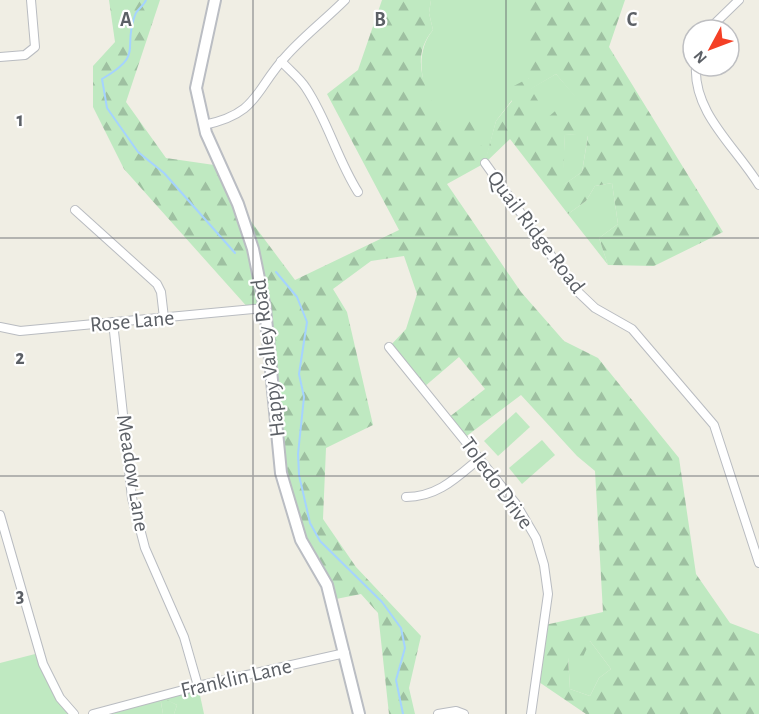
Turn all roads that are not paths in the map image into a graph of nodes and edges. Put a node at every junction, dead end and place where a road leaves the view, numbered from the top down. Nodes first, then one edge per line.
1 (31, 0) edge
2 (215, 0) edge
3 (345, 0) edge
4 (738, 0) edge
5 (720, 18) edge
6 (0, 57) edge
7 (280, 62) junction
8 (697, 78) edge
9 (204, 125) junction
10 (485, 163) dead end
11 (759, 185) edge
12 (358, 192) dead end
13 (75, 210) dead end
14 (265, 308) junction
15 (164, 318) junction
16 (113, 322) junction
17 (0, 327) edge
18 (389, 347) dead end
19 (480, 458) junction
20 (406, 497) dead end
21 (0, 515) edge
22 (759, 563) edge
23 (345, 653) junction
24 (198, 686) junction
25 (74, 714) edge
26 (93, 714) edge
27 (359, 714) edge
28 (438, 714) edge
29 (464, 714) edge
30 (531, 714) edge

1 - 6 street
2 - 9 street, Happy Valley Road
3 - 7 street
4 - 5 street
7 - 9 street
7 - 12 street
8 - 11 street
9 - 14 street, Happy Valley Road
10 - 22 street, Quail Ridge Road
13 - 15 street
14 - 15 street, Rose Lane
14 - 23 street, Happy Valley Road
15 - 16 street, Rose Lane
16 - 17 street, Rose Lane
16 - 24 street, Meadow Lane
18 - 19 street, Toledo Drive
19 - 20 street
19 - 30 street, Toledo Drive
21 - 25 street
23 - 24 street, Franklin Lane
23 - 27 street, Happy Valley Road
24 - 26 street, Franklin Lane
28 - 29 street

